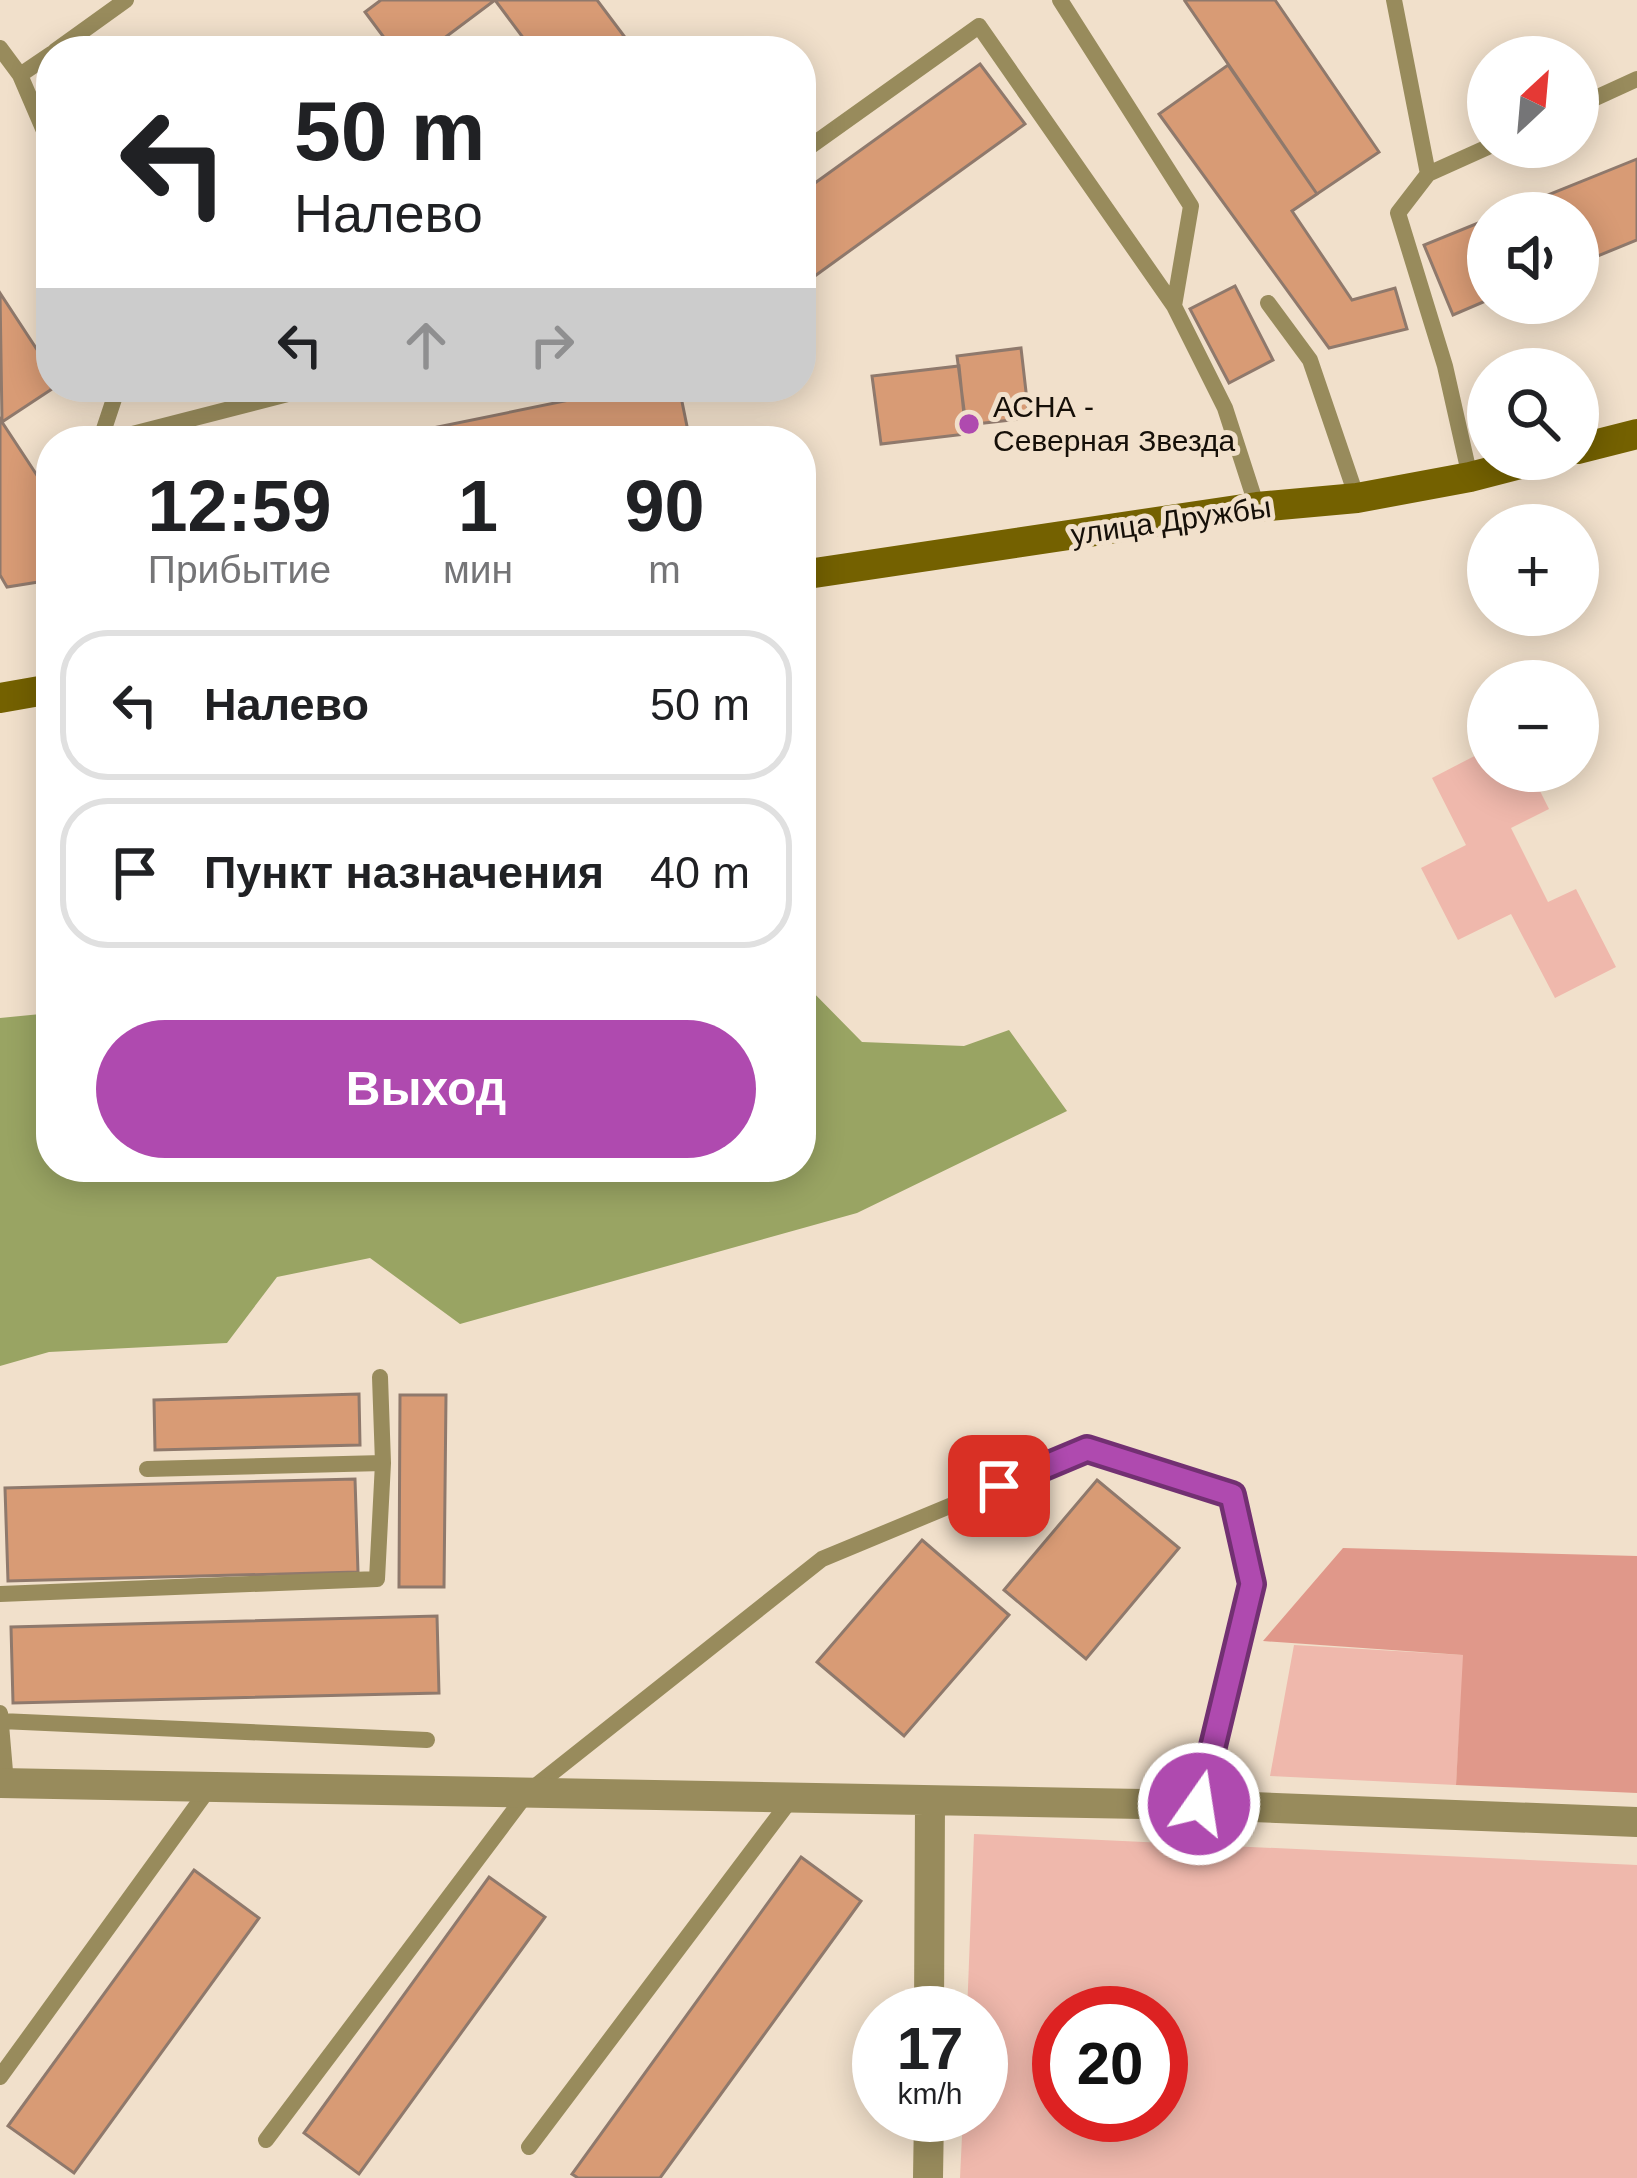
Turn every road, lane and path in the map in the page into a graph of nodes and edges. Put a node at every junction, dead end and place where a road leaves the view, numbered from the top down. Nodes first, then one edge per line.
1 (126, 0) edge
2 (1060, 0) edge
3 (1394, 0) edge
4 (75, 36) edge
5 (0, 48) edge
6 (36, 64) edge
7 (20, 76) junction
8 (1637, 80) edge
9 (1599, 97) edge
10 (36, 113) edge
11 (816, 142) edge
12 (1467, 156) edge
13 (1428, 174) junction
14 (1268, 303) dead end
15 (1174, 306) junction
16 (256, 402) edge
17 (161, 426) edge
18 (1637, 434) edge
19 (1599, 444) edge
20 (1467, 464) edge
21 (1467, 478) edge
22 (1357, 498) junction
23 (1257, 507) junction
24 (816, 572) edge
25 (36, 692) edge
26 (0, 698) edge
27 (380, 1377) dead end
28 (383, 1462) junction
29 (147, 1469) dead end
30 (0, 1594) edge
31 (0, 1717) edge
32 (428, 1740) dead end
33 (3, 1783) edge
34 (210, 1787) junction
35 (528, 1792) junction
36 (794, 1795) junction
37 (930, 1802) junction
38 (1199, 1804) junction
39 (1637, 1822) edge
40 (929, 1986) edge
41 (0, 2077) edge
42 (266, 2140) dead end
43 (928, 2142) edge
44 (530, 2147) dead end
45 (928, 2178) edge

1 - 4 lane
2 - 15 lane
3 - 13 lane
5 - 7 lane
6 - 7 lane
7 - 10 lane
8 - 9 lane
11 - 15 lane
12 - 13 lane
13 - 20 lane
14 - 22 lane
15 - 23 lane
16 - 17 lane
18 - 19 street
21 - 22 street, улица Дружбы
22 - 23 street, улица Дружбы
23 - 24 street, улица Дружбы
25 - 26 street
27 - 28 lane
28 - 29 lane
28 - 30 lane
31 - 32 lane
31 - 33 lane
33 - 34 street
34 - 35 street
34 - 41 lane
35 - 36 street
35 - 38 lane
35 - 42 lane
36 - 37 street
36 - 44 lane
37 - 38 street
37 - 40 street
38 - 39 street
43 - 45 street

